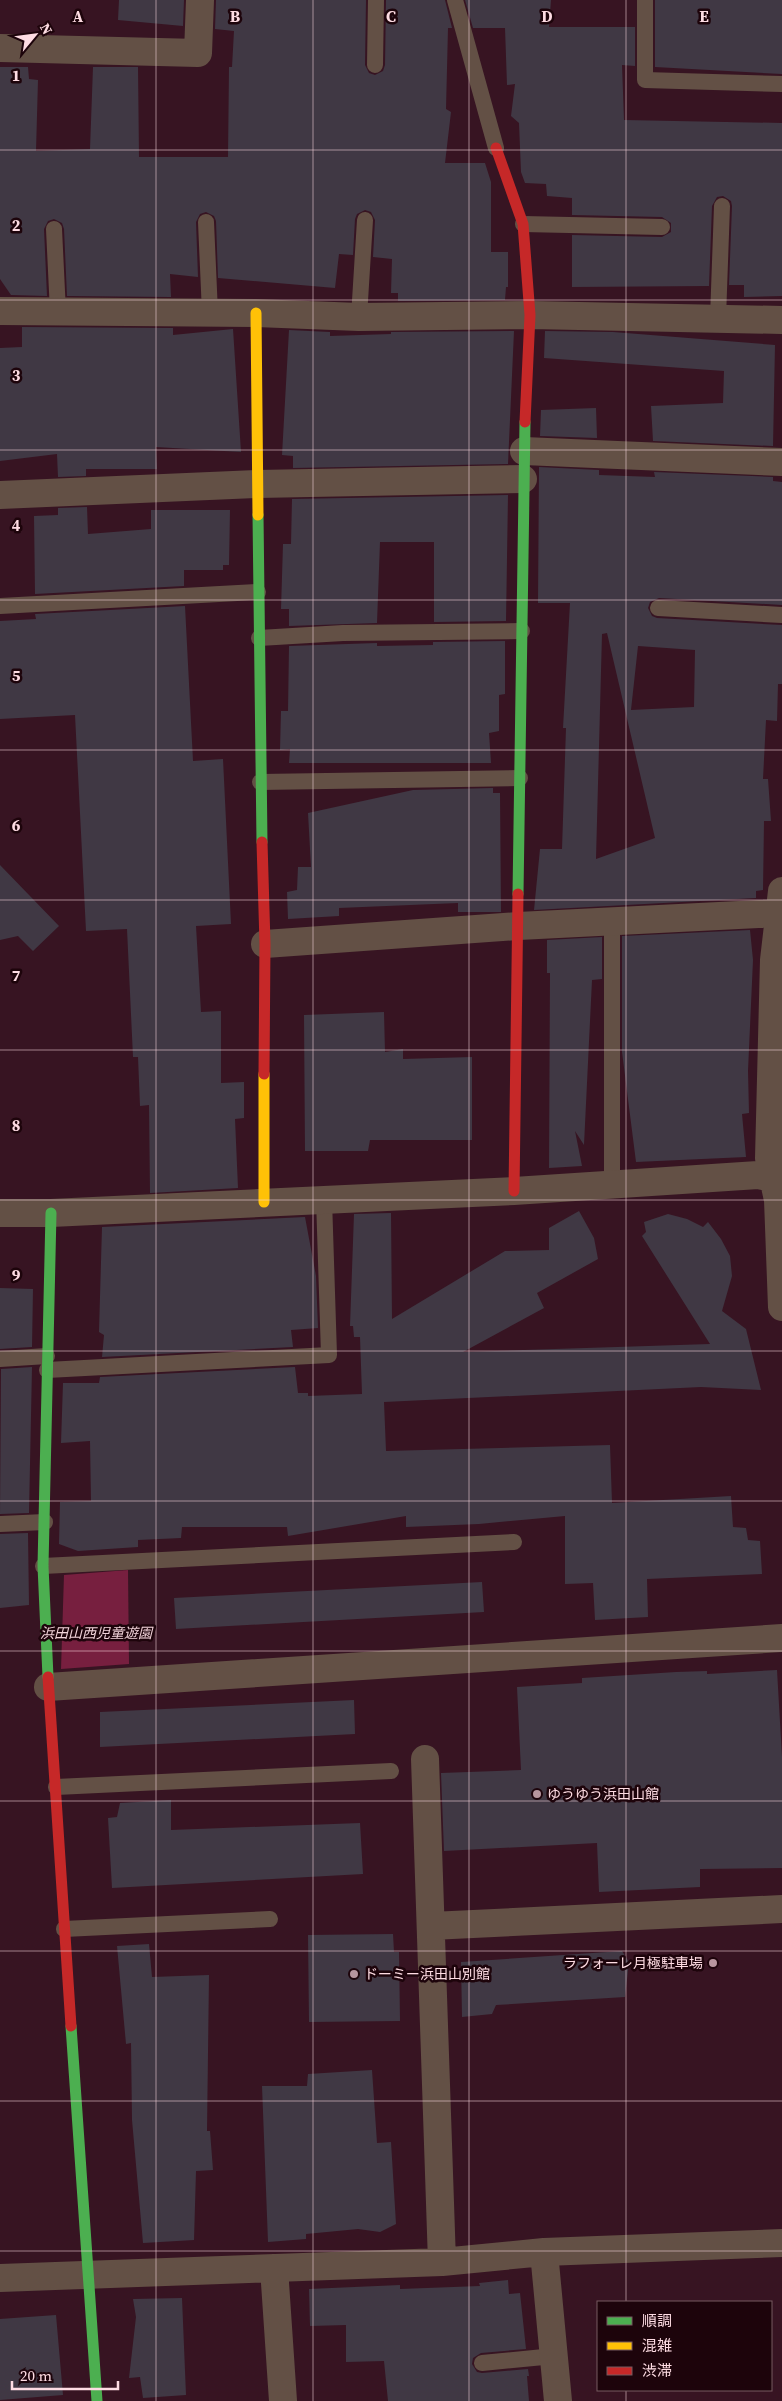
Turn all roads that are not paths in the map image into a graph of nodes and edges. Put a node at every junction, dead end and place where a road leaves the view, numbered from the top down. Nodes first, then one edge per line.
1 (200, 0) edge
2 (376, 0) edge
3 (455, 0) edge
4 (646, 0) edge
5 (0, 48) edge
6 (375, 65) dead end
7 (782, 84) edge
8 (496, 148) joint
9 (722, 206) dead end
10 (366, 220) dead end
11 (206, 222) dead end
12 (523, 224) junction
13 (662, 227) dead end
14 (54, 230) dead end
15 (0, 311) edge
16 (58, 312) junction
17 (210, 313) junction
18 (256, 314) junction
19 (530, 315) junction
20 (359, 317) junction
21 (718, 318) junction
22 (782, 320) edge
23 (524, 451) junction
24 (782, 462) edge
25 (523, 479) junction
26 (257, 484) junction
27 (0, 495) edge
28 (258, 592) junction
29 (0, 606) edge
30 (658, 608) dead end
31 (782, 615) edge
32 (522, 631) junction
33 (258, 638) junction
34 (520, 778) junction
35 (260, 782) junction
36 (781, 902) edge
37 (612, 922) junction
38 (518, 926) junction
39 (265, 944) junction
40 (778, 960) edge
41 (777, 1179) edge
42 (612, 1185) junction
43 (514, 1191) junction
44 (324, 1199) junction
45 (264, 1202) junction
46 (0, 1213) edge
47 (51, 1213) junction
48 (782, 1307) edge
49 (0, 1359) edge
50 (47, 1363) junction
51 (44, 1522) junction
52 (0, 1524) edge
53 (514, 1542) dead end
54 (43, 1566) junction
55 (782, 1638) edge
56 (48, 1687) junction
57 (425, 1759) dead end
58 (391, 1771) dead end
59 (56, 1788) junction
60 (782, 1909) edge
61 (270, 1919) dead end
62 (431, 1926) junction
63 (64, 1929) junction
64 (782, 2243) edge
65 (544, 2252) junction
66 (442, 2262) junction
67 (274, 2268) junction
68 (87, 2276) junction
69 (0, 2278) edge
70 (554, 2356) junction
71 (482, 2362) dead end
72 (96, 2401) edge
73 (282, 2401) edge
74 (558, 2401) edge

1 - 5 street
2 - 6 lane
3 - 8 lane
4 - 7 lane
8 - 12 street
9 - 21 lane
10 - 20 lane
11 - 17 lane
12 - 13 lane
12 - 19 street
14 - 16 lane
15 - 16 street
16 - 17 street
17 - 18 street
18 - 20 street
18 - 26 street
19 - 20 street
19 - 21 street
19 - 23 street
21 - 22 street
23 - 24 street
23 - 25 street
25 - 26 street
25 - 32 street
26 - 27 street
26 - 28 street
28 - 29 lane
28 - 33 street
30 - 31 lane
32 - 33 lane
32 - 34 street
33 - 35 street
34 - 35 lane
34 - 38 street
35 - 39 street
36 - 37 street
36 - 40 street
37 - 38 street
37 - 42 lane
38 - 39 street
38 - 43 street
39 - 45 street
40 - 41 street
41 - 42 street
41 - 48 street
42 - 43 street
43 - 44 street
44 - 45 street
44 - 50 lane
45 - 47 street
46 - 47 street
47 - 50 street
49 - 50 lane
50 - 51 street
51 - 52 lane
51 - 54 street
53 - 54 lane
54 - 56 street
55 - 56 street
56 - 59 street
57 - 62 street
58 - 59 lane
59 - 63 street
60 - 62 street
61 - 63 lane
62 - 66 street
63 - 68 street
64 - 65 street
65 - 66 street
65 - 70 street
66 - 67 street
67 - 68 street
67 - 73 street
68 - 69 street
68 - 72 street
70 - 71 lane
70 - 74 street

